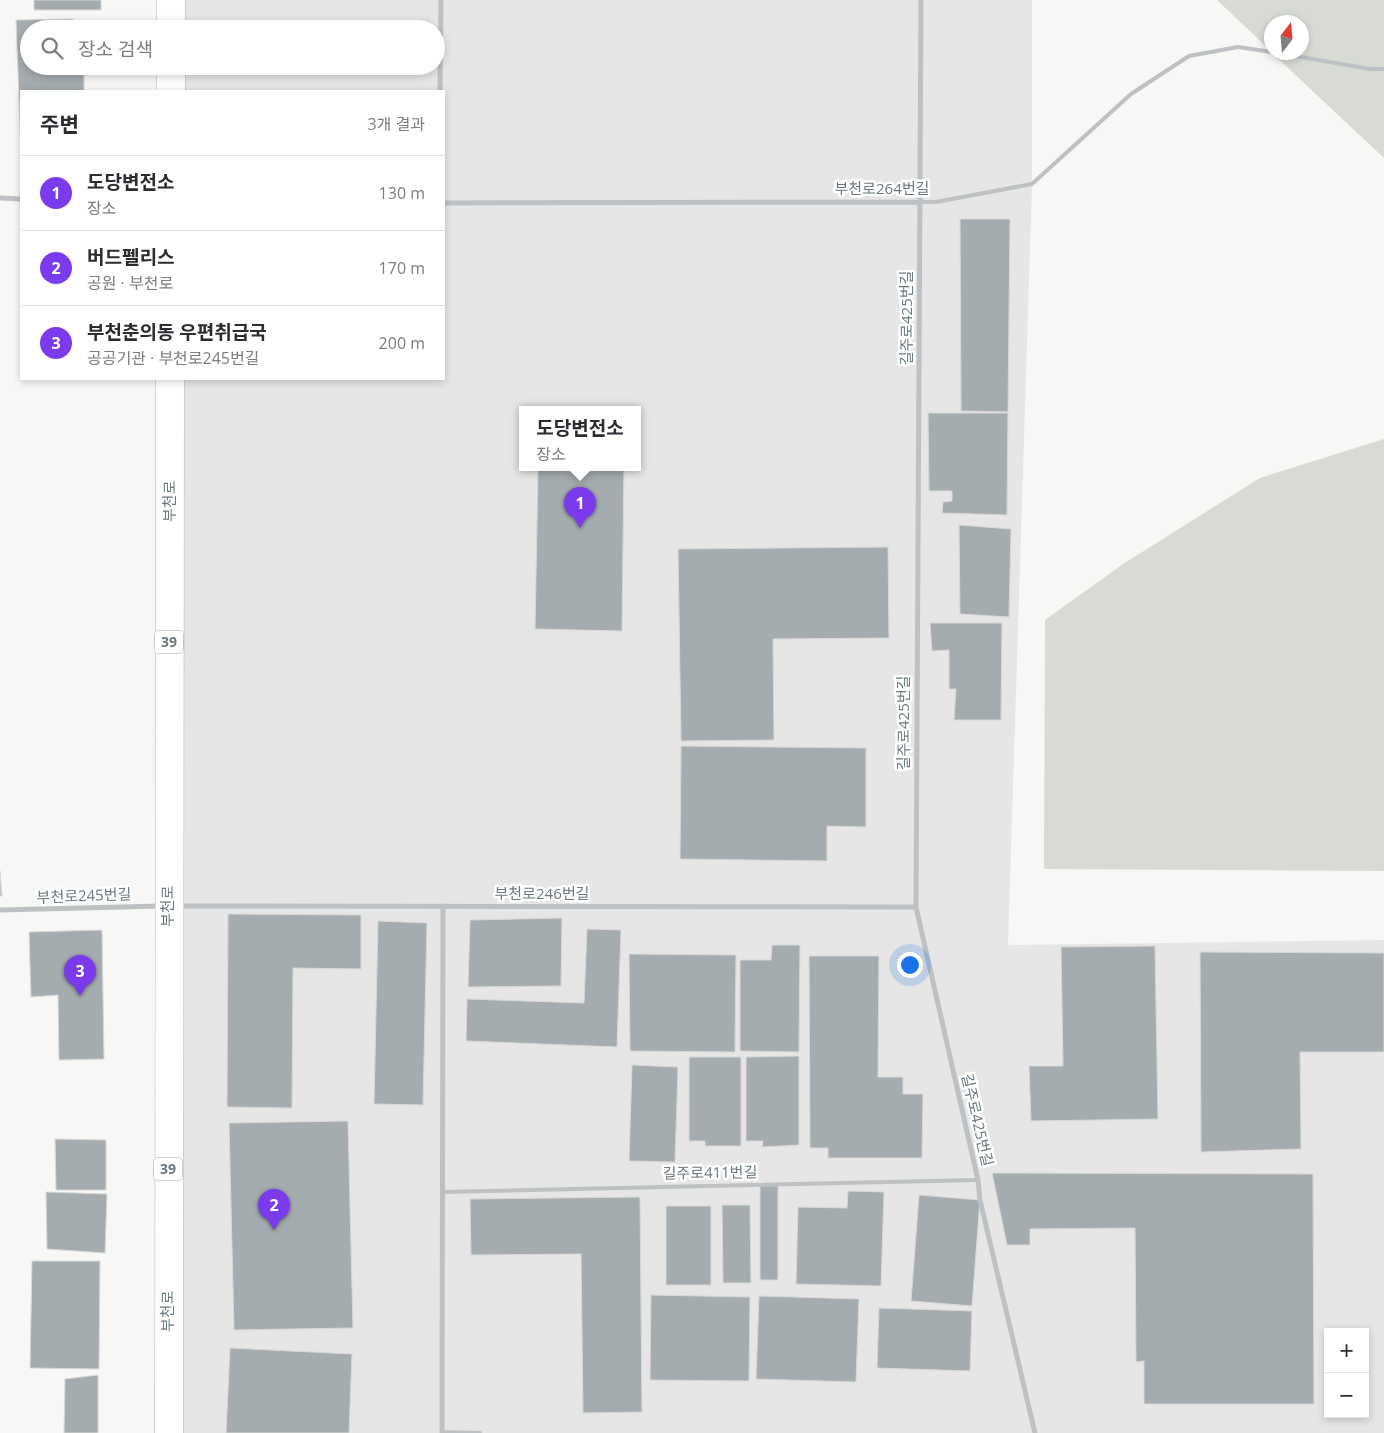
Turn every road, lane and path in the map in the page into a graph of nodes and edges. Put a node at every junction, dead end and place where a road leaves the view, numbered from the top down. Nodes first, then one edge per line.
1 (171, 0) edge
2 (441, 0) edge
3 (921, 0) edge
4 (171, 20) edge
5 (441, 20) edge
6 (1264, 51) edge
7 (1309, 58) edge
8 (1384, 69) edge
9 (171, 75) edge
10 (440, 75) edge
11 (171, 90) edge
12 (440, 90) edge
13 (0, 198) edge
14 (20, 199) edge
15 (920, 202) junction
16 (445, 203) edge
17 (170, 380) edge
18 (168, 906) junction
19 (443, 906) junction
20 (916, 907) junction
21 (0, 910) edge
22 (978, 1180) junction
23 (443, 1192) junction
24 (168, 1433) edge
25 (442, 1433) edge
26 (480, 1433) edge
27 (1035, 1433) edge

1 - 4 main road
2 - 5 street
3 - 15 street, 길주로425번길
6 - 15 lane, 부천로264번길
7 - 8 lane, 부천로264번길
9 - 11 main road
10 - 12 street
13 - 14 street
15 - 16 street, 부천로264번길
15 - 20 street, 길주로425번길
17 - 18 main road, 부천로 / 39
18 - 19 street, 부천로246번길
18 - 21 street, 부천로245번길
18 - 24 main road, 부천로 / 39
19 - 20 street, 부천로246번길
19 - 23 street
20 - 22 street, 길주로425번길
22 - 23 lane, 길주로411번길
22 - 27 street, 길주로425번길
23 - 25 street
25 - 26 lane

